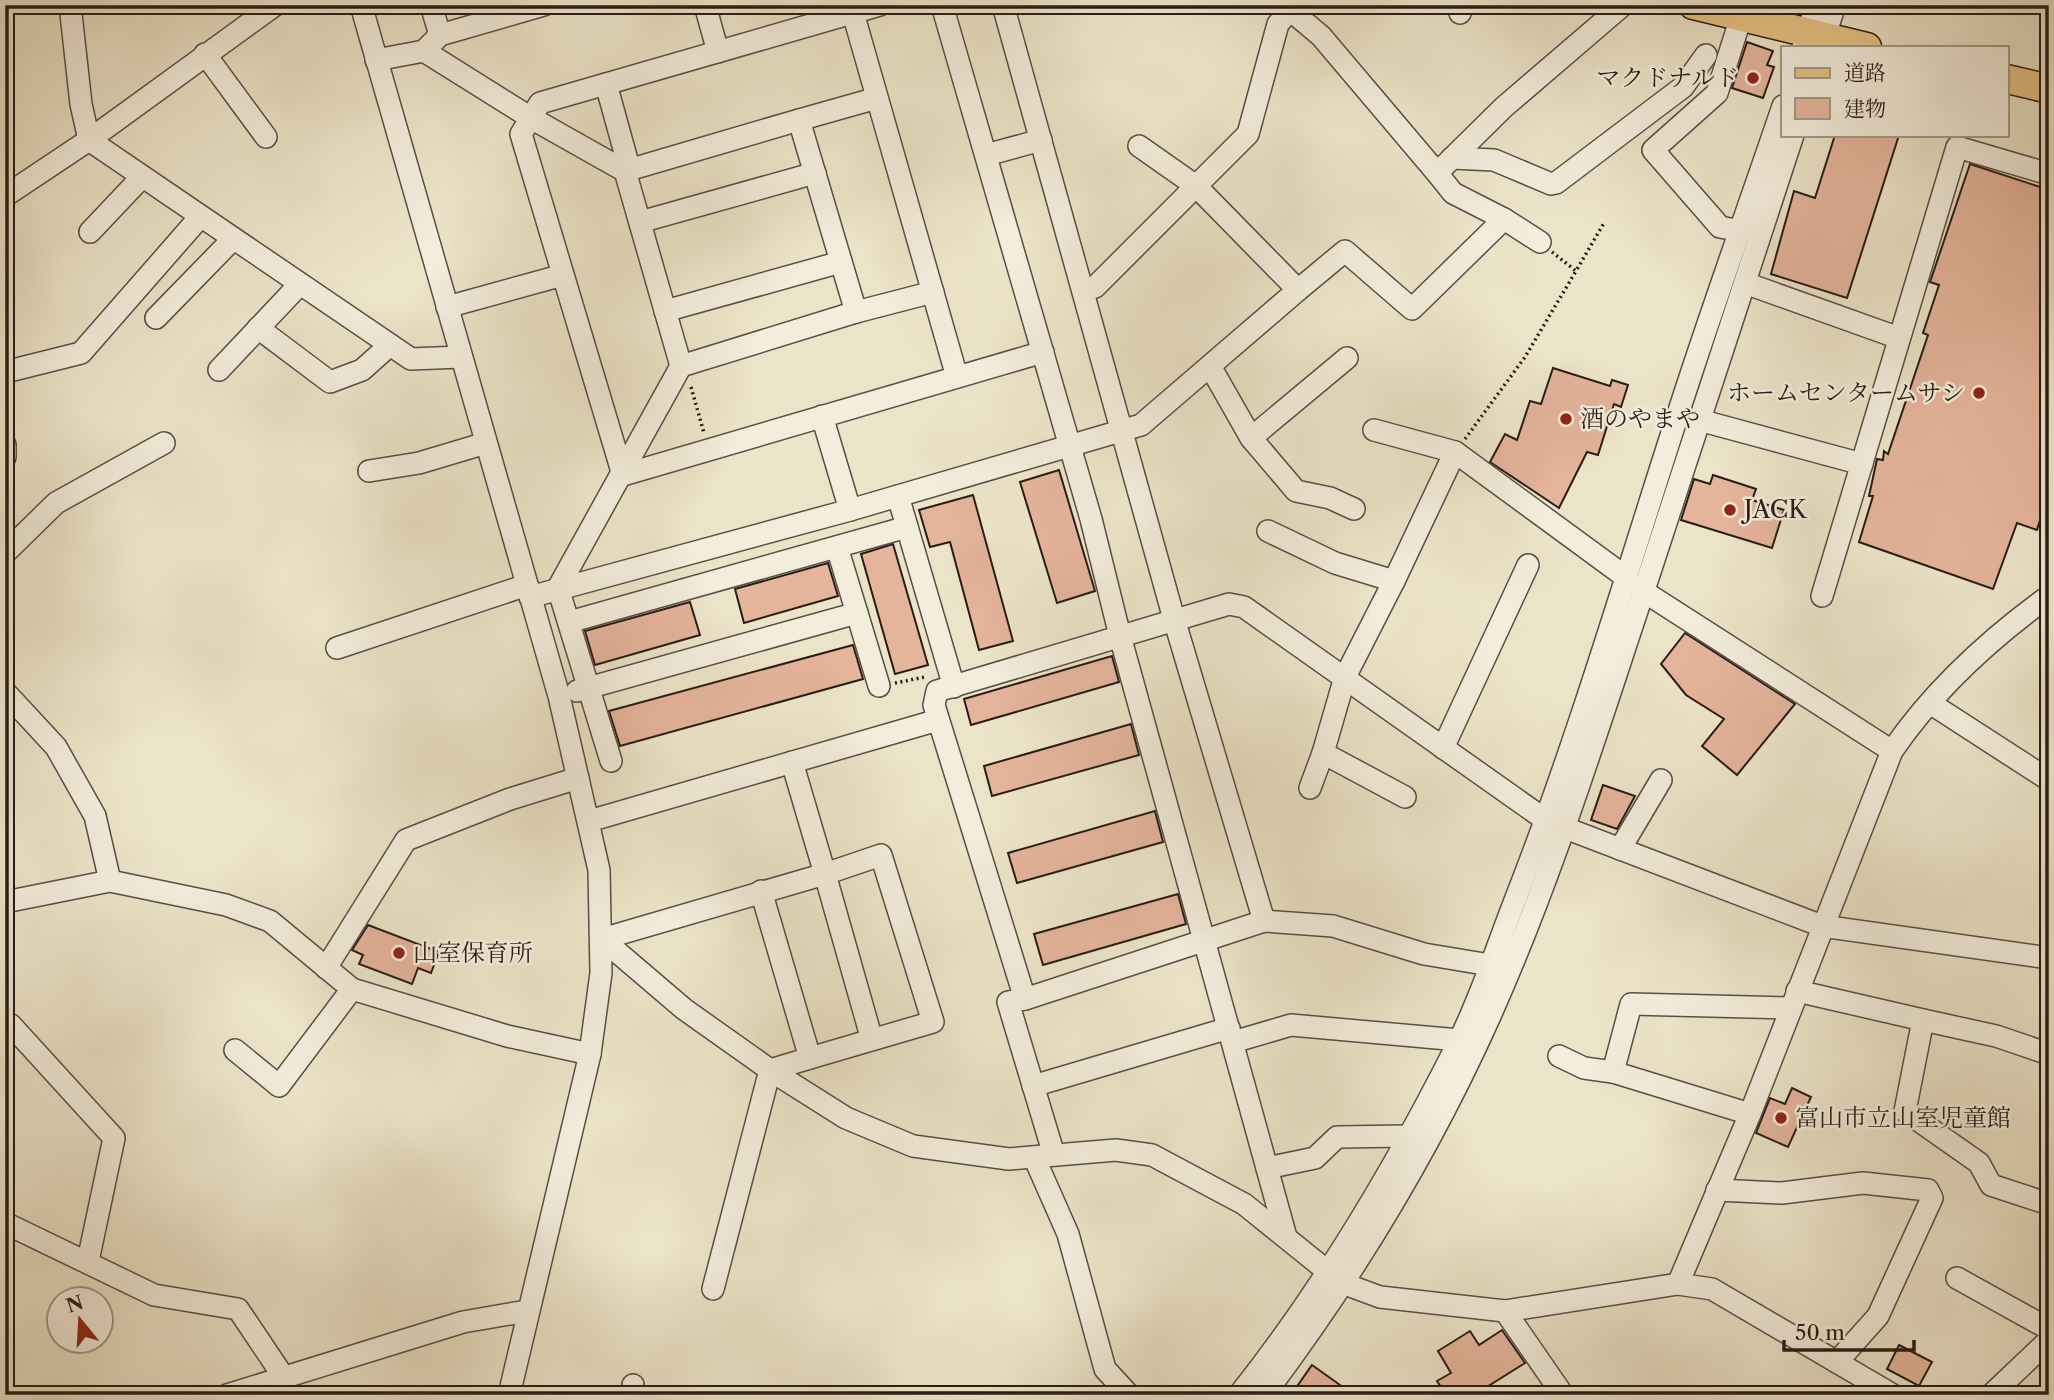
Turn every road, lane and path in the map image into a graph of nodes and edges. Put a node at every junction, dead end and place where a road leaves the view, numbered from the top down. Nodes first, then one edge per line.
1 (70, 5) edge
2 (275, 5) edge
3 (361, 5) edge
4 (431, 5) edge
5 (544, 5) edge
6 (705, 5) edge
7 (880, 5) edge
8 (942, 5) edge
9 (1003, 5) edge
10 (1623, 5) edge
11 (1693, 5) edge
12 (1816, 5) edge
13 (1835, 5) edge
14 (1292, 7) edge
15 (853, 13) junction
16 (1741, 17) junction
17 (440, 35) junction
18 (1814, 41) edge
19 (1858, 46) edge
20 (424, 51) junction
21 (718, 52) junction
22 (205, 54) junction
23 (1706, 55) dead end
24 (376, 60) junction
25 (2008, 79) edge
26 (606, 84) junction
27 (2049, 89) edge
28 (877, 98) junction
29 (1781, 112) edge
30 (531, 118) junction
31 (799, 120) junction
32 (265, 136) dead end
33 (1793, 136) edge
34 (89, 140) junction
35 (1041, 140) junction
36 (1139, 146) dead end
37 (986, 155) junction
38 (1444, 166) junction
39 (625, 171) junction
40 (815, 173) junction
41 (2049, 174) edge
42 (142, 177) junction
43 (1196, 186) junction
44 (5, 196) edge
45 (200, 217) junction
46 (1504, 219) junction
47 (640, 222) junction
48 (1604, 223) dead end
49 (1741, 231) junction
50 (90, 232) dead end
51 (233, 239) junction
52 (1540, 242) joint
53 (841, 262) junction
54 (1576, 271) junction
55 (563, 275) junction
56 (1745, 283) junction
57 (300, 284) junction
58 (1298, 290) junction
59 (933, 292) junction
60 (1083, 292) junction
61 (447, 307) junction
62 (665, 311) junction
63 (856, 312) junction
64 (156, 318) dead end
65 (258, 328) junction
66 (1899, 338) junction
67 (390, 345) junction
68 (1042, 352) junction
69 (461, 357) junction
70 (1347, 358) dead end
71 (681, 366) junction
72 (1210, 366) junction
73 (219, 370) dead end
74 (5, 372) edge
75 (957, 377) junction
76 (822, 416) junction
77 (1699, 420) junction
78 (1374, 430) dead end
79 (1122, 431) junction
80 (1251, 438) junction
81 (164, 443) dead end
82 (486, 443) junction
83 (5, 445) edge
84 (1070, 446) junction
85 (709, 450) junction
86 (1455, 452) junction
87 (5, 457) edge
88 (1862, 464) junction
89 (369, 471) dead end
90 (623, 475) junction
91 (898, 496) junction
92 (1353, 509) dead end
93 (850, 510) junction
94 (907, 527) junction
95 (1268, 531) dead end
96 (837, 547) junction
97 (5, 553) edge
98 (1528, 565) dead end
99 (1394, 581) junction
100 (1635, 585) junction
101 (558, 588) junction
102 (528, 591) junction
103 (1822, 596) dead end
104 (2049, 596) edge
105 (857, 613) junction
106 (1174, 619) junction
107 (569, 622) junction
108 (1120, 636) junction
109 (337, 649) dead end
110 (1345, 677) junction
111 (880, 686) joint
112 (590, 687) junction
113 (946, 689) junction
114 (5, 692) edge
115 (559, 696) junction
116 (1930, 703) junction
117 (938, 720) junction
118 (1443, 748) junction
119 (1892, 751) junction
120 (1323, 752) junction
121 (611, 761) dead end
122 (792, 762) junction
123 (578, 778) junction
124 (1661, 780) dead end
125 (2049, 780) edge
126 (1310, 788) dead end
127 (1405, 797) dead end
128 (589, 821) junction
129 (1556, 824) junction
130 (1620, 849) junction
131 (825, 874) junction
132 (110, 881) junction
133 (761, 891) junction
134 (5, 902) edge
135 (1264, 922) junction
136 (1822, 926) junction
137 (602, 939) junction
138 (1205, 942) junction
139 (2049, 958) edge
140 (1490, 965) junction
141 (326, 968) junction
142 (352, 989) junction
143 (1025, 999) junction
144 (1794, 1000) junction
145 (1923, 1020) junction
146 (5, 1026) edge
147 (1231, 1035) junction
148 (872, 1040) junction
149 (1459, 1041) junction
150 (235, 1050) dead end
151 (590, 1054) junction
152 (2049, 1054) edge
153 (1559, 1056) dead end
154 (810, 1058) junction
155 (770, 1070) junction
156 (1613, 1072) junction
157 (1033, 1086) junction
158 (1750, 1114) junction
159 (1408, 1136) junction
160 (1044, 1156) junction
161 (1267, 1168) junction
162 (1717, 1190) junction
163 (2049, 1204) edge
164 (5, 1223) edge
165 (1286, 1237) junction
166 (88, 1261) junction
167 (1334, 1278) junction
168 (1957, 1278) dead end
169 (1678, 1284) junction
170 (713, 1289) dead end
171 (527, 1311) junction
172 (1505, 1311) junction
173 (2049, 1329) edge
174 (2049, 1340) edge
175 (1837, 1362) junction
176 (283, 1376) junction
177 (1886, 1393) edge
178 (227, 1395) edge
179 (509, 1395) edge
180 (1129, 1395) edge
181 (1239, 1395) edge
182 (1264, 1395) edge
183 (1563, 1395) edge
184 (1991, 1395) edge

1 - 34 street
2 - 22 street
3 - 24 street
4 - 17 street
5 - 17 street
6 - 21 street
7 - 15 street
8 - 37 street
9 - 35 street
10 - 38 street
11 - 16 main road
12 - 18 street
13 - 18 street
14 - 38 street
14 - 43 street
15 - 21 street
15 - 28 street
16 - 18 main road
16 - 49 street
17 - 20 street
18 - 19 main road
20 - 24 street
20 - 30 street
21 - 26 street
22 - 32 street
22 - 34 street
23 - 38 street
24 - 61 street
25 - 27 main road
26 - 30 street
26 - 39 street
28 - 31 street
28 - 59 street
29 - 49 street
30 - 39 street
30 - 55 street
31 - 39 street
31 - 40 street
33 - 56 street
34 - 42 street
34 - 44 street
35 - 37 street
35 - 60 street
36 - 43 street
37 - 68 street
38 - 46 street
39 - 47 street
40 - 47 street
40 - 53 street
41 - 66 street
42 - 45 street
42 - 50 street
43 - 58 street
43 - 60 street
45 - 51 street
45 - 74 street
46 - 52 street
46 - 58 street
47 - 62 street
48 - 54 path
49 - 100 street
51 - 57 street
51 - 64 street
52 - 54 path
53 - 62 street
53 - 63 street
54 - 86 path
55 - 61 street
55 - 90 street
56 - 66 street
56 - 77 street
57 - 65 street
57 - 67 street
58 - 72 street
59 - 63 street
59 - 75 street
60 - 79 street
61 - 69 street
62 - 71 street
63 - 71 street
65 - 67 street
65 - 73 street
66 - 88 street
67 - 69 street
68 - 75 street
68 - 84 street
69 - 82 street
70 - 80 street
71 - 85 path
71 - 90 street
72 - 79 street
72 - 80 street
75 - 76 street
76 - 85 street
76 - 93 street
77 - 88 street
77 - 100 street
78 - 86 street
79 - 84 street
79 - 106 street
80 - 92 street
81 - 97 street
82 - 89 street
82 - 102 street
83 - 87 street
84 - 91 street
84 - 108 street
85 - 90 street
86 - 99 street
86 - 100 street
88 - 103 street
90 - 101 street
91 - 93 street
91 - 94 street
93 - 101 street
94 - 96 street
94 - 113 street
95 - 99 street
96 - 105 street
96 - 107 street
98 - 118 street
99 - 110 street
100 - 119 street
100 - 129 street
101 - 102 street
101 - 107 street
102 - 109 street
102 - 115 street
104 - 116 street
105 - 111 street
105 - 112 street
106 - 108 street
106 - 110 street
106 - 135 street
107 - 112 street
108 - 113 street
108 - 138 street
110 - 118 street
110 - 120 street
111 - 113 path
112 - 115 street
112 - 121 street
113 - 117 street
114 - 132 street
115 - 123 street
116 - 119 street
116 - 125 street
117 - 122 street
117 - 143 street
118 - 129 street
119 - 136 street
120 - 126 street
120 - 127 street
122 - 128 street
122 - 131 street
123 - 128 street
123 - 141 street
124 - 130 street
128 - 137 street
129 - 130 street
129 - 140 street
129 - 167 street
130 - 136 street
131 - 133 street
131 - 148 street
131 - 148 street
132 - 134 street
132 - 141 street
133 - 137 street
133 - 154 street
135 - 138 street
135 - 140 street
136 - 139 street
136 - 144 street
137 - 151 street
137 - 155 street
138 - 143 street
138 - 147 street
140 - 149 street
141 - 142 street
142 - 150 street
142 - 151 street
143 - 157 street
144 - 145 street
144 - 156 street
144 - 158 street
145 - 152 street
145 - 163 street
146 - 166 street
147 - 149 street
147 - 157 street
147 - 161 street
148 - 154 street
149 - 159 street
151 - 171 street
153 - 156 street
154 - 155 street
155 - 160 street
155 - 170 street
156 - 158 street
157 - 160 street
158 - 162 street
159 - 161 street
159 - 167 street
160 - 165 street
160 - 180 street
161 - 165 street
162 - 169 street
162 - 175 street
164 - 166 street
165 - 167 street
166 - 176 street
167 - 172 street
167 - 181 street
167 - 182 street
168 - 173 street
169 - 172 street
169 - 175 street
171 - 176 street
171 - 179 street
172 - 183 street
174 - 184 street
175 - 177 street
176 - 178 street

